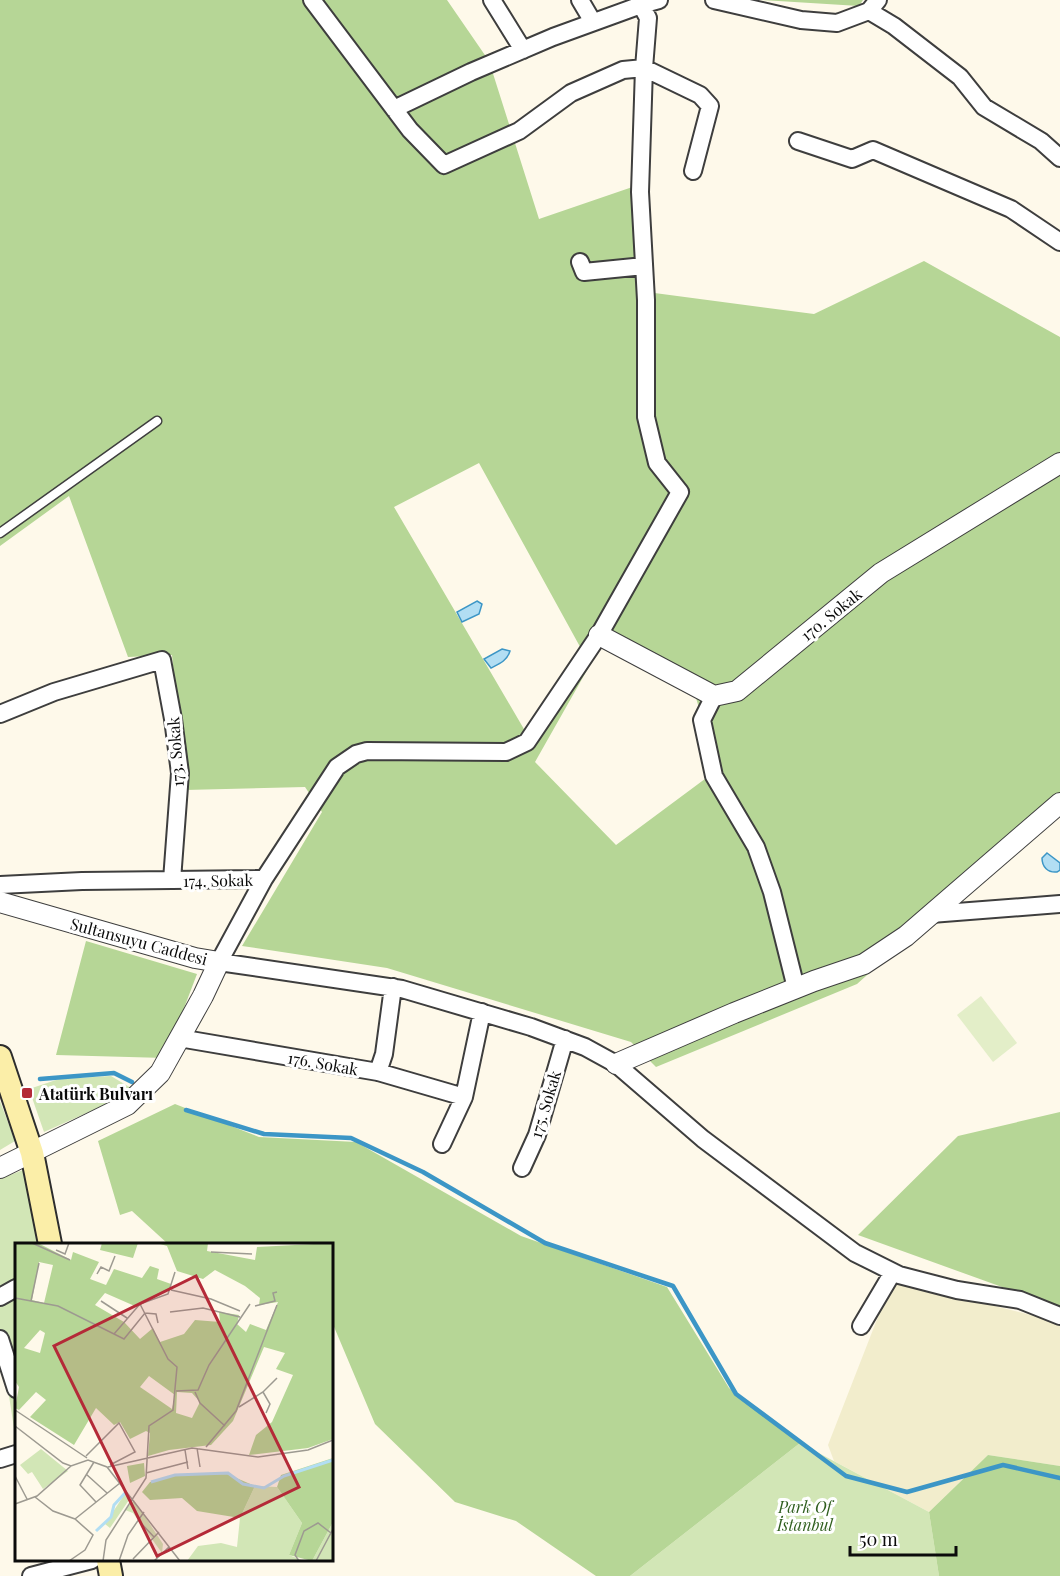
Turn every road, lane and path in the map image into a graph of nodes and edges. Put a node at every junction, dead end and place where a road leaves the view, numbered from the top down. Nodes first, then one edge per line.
1 (312, 0) edge
2 (492, 0) edge
3 (580, 0) edge
4 (658, 0) edge
5 (714, 0) edge
6 (641, 5) junction
7 (874, 6) edge
8 (593, 22) junction
9 (523, 50) junction
10 (644, 68) junction
11 (394, 109) junction
12 (798, 141) dead end
13 (1060, 158) edge
14 (693, 171) dead end
15 (1060, 242) edge
16 (580, 262) dead end
17 (644, 266) junction
18 (157, 422) dead end
19 (1060, 463) edge
20 (0, 533) edge
21 (599, 635) junction
22 (714, 696) junction
23 (0, 714) edge
24 (1060, 803) edge
25 (264, 879) junction
26 (172, 880) junction
27 (0, 885) edge
28 (0, 902) edge
29 (1060, 903) edge
30 (931, 914) junction
31 (219, 962) junction
32 (393, 987) junction
33 (796, 988) junction
34 (482, 1012) junction
35 (179, 1038) junction
36 (564, 1039) junction
37 (0, 1057) edge
38 (616, 1064) junction
39 (378, 1072) junction
40 (464, 1097) junction
41 (442, 1144) dead end
42 (32, 1153) junction
43 (0, 1167) edge
44 (522, 1168) dead end
45 (50, 1243) edge
46 (893, 1272) junction
47 (15, 1289) edge
48 (0, 1297) edge
49 (1060, 1316) edge
50 (861, 1326) dead end
51 (0, 1339) edge
52 (15, 1386) edge
53 (15, 1454) edge
54 (0, 1459) edge
55 (88, 1561) edge
56 (108, 1561) edge
57 (31, 1576) edge
58 (111, 1576) edge

1 - 11 street
2 - 9 street
3 - 8 street
4 - 6 street
5 - 7 street
6 - 8 street
6 - 10 street
7 - 13 street
8 - 9 street
9 - 11 street
10 - 11 street
10 - 14 street
10 - 17 street
12 - 15 street
16 - 17 street
17 - 21 street
18 - 20 lane
19 - 22 street, 170. Sokak
21 - 22 street
21 - 25 street
22 - 33 street
23 - 26 street, 173. Sokak
24 - 30 street
25 - 26 street, 174. Sokak
25 - 31 street
26 - 27 street
28 - 31 street, Sultansuyu Caddesi
29 - 30 street
30 - 33 street
31 - 32 street
31 - 35 street, Sultansuyu Caddesi
32 - 34 street
32 - 39 street
33 - 38 street
34 - 36 street
34 - 40 street
35 - 39 street, 176. Sokak
35 - 42 street, Sultansuyu Caddesi
36 - 38 street
36 - 44 street, 175. Sokak
37 - 42 main road
38 - 46 street
39 - 40 street, 176. Sokak
40 - 41 street
42 - 43 street, Sultansuyu Caddesi
42 - 45 main road
46 - 49 street
46 - 50 street
47 - 48 street
51 - 52 street
53 - 54 street
55 - 57 street
56 - 58 main road

